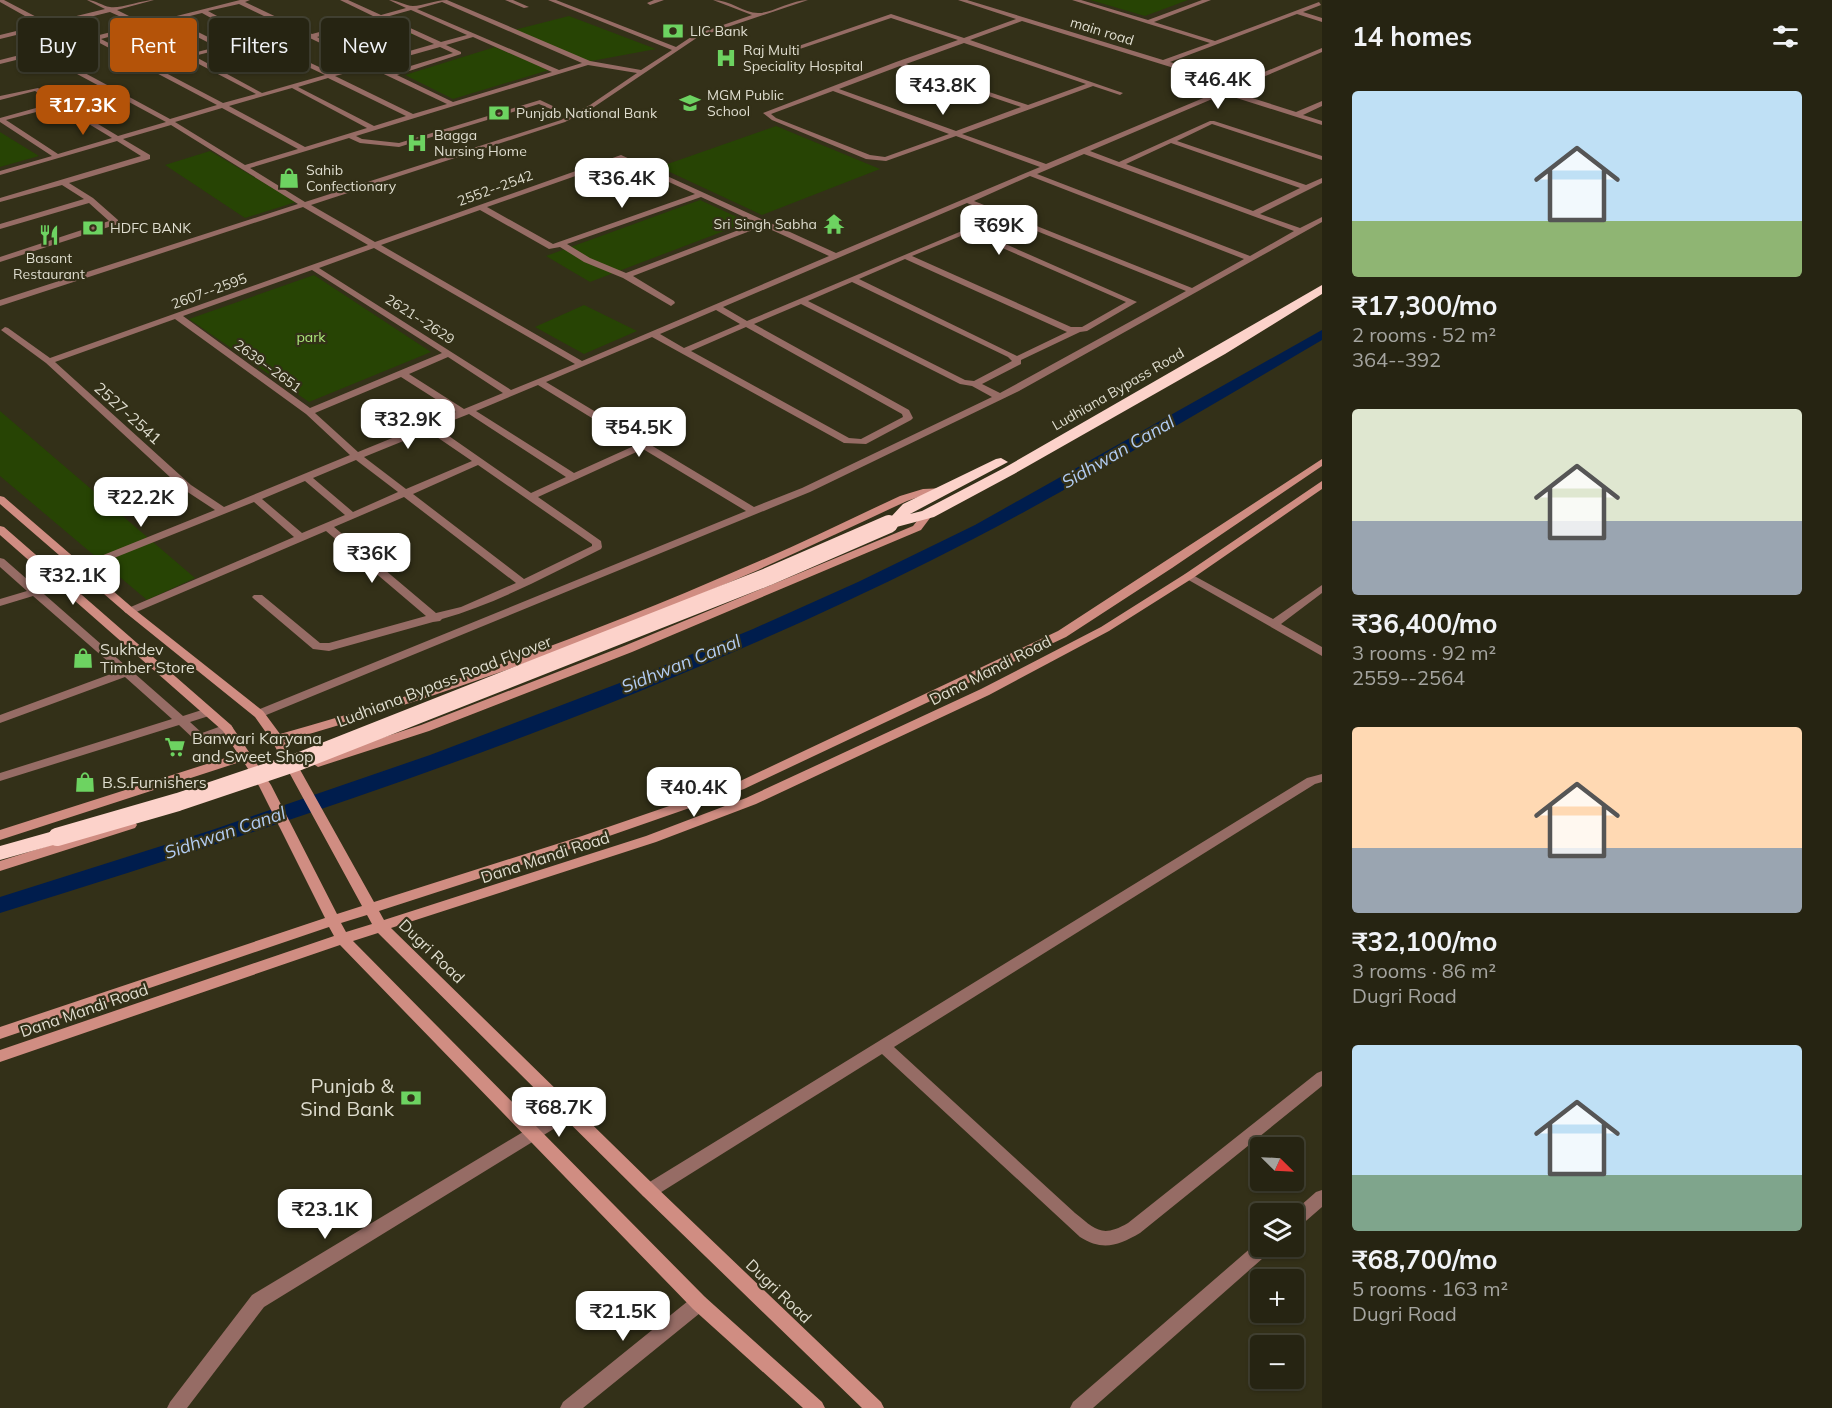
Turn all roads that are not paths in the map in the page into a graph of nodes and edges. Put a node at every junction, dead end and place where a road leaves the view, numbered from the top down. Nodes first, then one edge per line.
1 (0, 0) edge
2 (90, 0) edge
3 (151, 0) edge
4 (343, 0) edge
5 (392, 0) edge
6 (442, 0) edge
7 (508, 0) edge
8 (551, 0) edge
9 (661, 0) edge
10 (716, 0) edge
11 (805, 0) edge
12 (961, 0) edge
13 (1075, 0) edge
14 (1208, 0) edge
15 (1305, 0) edge
16 (244, 1) edge
17 (650, 3) dead end
18 (1321, 4) edge
19 (526, 7) dead end
20 (411, 8) junction
21 (110, 10) junction
22 (874, 10) dead end
23 (203, 11) junction
24 (1295, 12) junction
25 (757, 15) junction
26 (891, 16) junction
27 (382, 17) junction
28 (33, 18) edge
29 (79, 18) edge
30 (128, 18) edge
31 (177, 18) edge
32 (216, 18) edge
33 (1022, 19) junction
34 (1322, 20) edge
35 (1148, 22) junction
36 (18, 33) edge
37 (474, 35) junction
38 (312, 36) junction
39 (0, 37) edge
40 (98, 40) edge
41 (321, 40) edge
42 (964, 40) junction
43 (1213, 42) junction
44 (443, 44) junction
45 (676, 49) junction
46 (1322, 50) edge
47 (786, 52) dead end
48 (409, 53) edge
49 (1318, 55) edge
50 (18, 58) edge
51 (197, 61) edge
52 (0, 62) edge
53 (588, 63) junction
54 (898, 63) junction
55 (1162, 63) junction
56 (309, 66) edge
57 (78, 72) edge
58 (343, 72) edge
59 (388, 72) edge
60 (558, 72) junction
61 (643, 72) junction
62 (392, 74) junction
63 (330, 76) junction
64 (1092, 84) junction
65 (1236, 85) junction
66 (292, 86) junction
67 (831, 88) junction
68 (1222, 91) junction
69 (1120, 93) dead end
70 (262, 95) junction
71 (0, 98) edge
72 (59, 104) junction
73 (453, 104) junction
74 (1320, 105) edge
75 (223, 106) junction
76 (1027, 107) junction
77 (555, 110) dead end
78 (1296, 115) junction
79 (412, 116) junction
80 (1, 120) edge
81 (170, 122) junction
82 (1322, 123) edge
83 (373, 128) junction
84 (954, 133) junction
85 (350, 135) junction
86 (116, 139) junction
87 (1171, 141) junction
88 (304, 149) junction
89 (1084, 151) junction
90 (57, 156) junction
91 (1322, 158) edge
92 (1120, 164) junction
93 (245, 167) junction
94 (1047, 167) junction
95 (0, 173) edge
96 (1031, 174) junction
97 (1322, 180) edge
98 (63, 182) junction
99 (1307, 188) junction
100 (701, 194) junction
101 (90, 200) junction
102 (0, 201) edge
103 (968, 201) junction
104 (303, 204) junction
105 (482, 207) junction
106 (1253, 214) junction
107 (1322, 219) edge
108 (763, 223) junction
109 (0, 227) edge
110 (1300, 231) junction
111 (378, 245) junction
112 (556, 246) junction
113 (836, 256) junction
114 (905, 256) junction
115 (1251, 259) junction
116 (0, 260) edge
117 (314, 268) junction
118 (626, 276) junction
119 (1322, 278) edge
120 (852, 279) junction
121 (1322, 289) edge
122 (1192, 291) junction
123 (801, 301) junction
124 (0, 303) edge
125 (671, 303) dead end
126 (716, 307) junction
127 (177, 316) junction
128 (746, 325) junction
129 (5, 330) dead end
130 (1077, 330) junction
131 (653, 334) junction
132 (684, 351) junction
133 (448, 354) junction
134 (1017, 359) junction
135 (49, 362) junction
136 (582, 364) junction
137 (402, 373) junction
138 (539, 382) junction
139 (975, 384) junction
140 (510, 393) junction
141 (1000, 397) junction
142 (309, 412) junction
143 (466, 412) junction
144 (429, 427) junction
145 (857, 442) junction
146 (643, 445) junction
147 (880, 454) junction
148 (357, 456) junction
149 (480, 461) junction
150 (1322, 462) edge
151 (306, 477) junction
152 (574, 477) junction
153 (1322, 484) edge
154 (941, 490) junction
155 (405, 493) junction
156 (530, 497) junction
157 (255, 498) junction
158 (0, 499) edge
159 (223, 511) junction
160 (753, 511) junction
161 (928, 514) junction
162 (352, 516) junction
163 (892, 523) junction
164 (326, 526) junction
165 (0, 529) edge
166 (299, 536) junction
167 (0, 561) edge
168 (80, 568) junction
169 (1189, 576) junction
170 (524, 584) junction
171 (1322, 588) edge
172 (35, 592) junction
173 (258, 597) dead end
174 (0, 603) edge
175 (130, 611) junction
176 (435, 619) junction
177 (1274, 624) junction
178 (1322, 652) edge
179 (127, 672) junction
180 (208, 712) junction
181 (260, 714) junction
182 (0, 718) edge
183 (180, 721) junction
184 (227, 728) junction
185 (277, 739) junction
186 (245, 756) junction
187 (295, 772) junction
188 (0, 777) edge
189 (1322, 778) edge
190 (263, 783) junction
191 (0, 835) edge
192 (0, 853) edge
193 (0, 866) edge
194 (370, 909) junction
195 (332, 921) junction
196 (381, 927) junction
197 (342, 939) junction
198 (0, 1033) edge
199 (883, 1046) junction
200 (0, 1056) edge
201 (1322, 1077) edge
202 (568, 1112) junction
203 (531, 1135) junction
204 (649, 1191) junction
205 (1322, 1197) edge
206 (1304, 1213) edge
207 (1252, 1257) edge
208 (699, 1303) junction
209 (176, 1408) edge
210 (569, 1408) edge
211 (816, 1408) edge
212 (875, 1408) edge
213 (1078, 1408) edge

1 - 28 street
2 - 21 street
3 - 21 street
4 - 27 street
5 - 20 street
6 - 20 street
6 - 53 street
7 - 19 street
8 - 45 street
9 - 17 street
10 - 25 street
11 - 25 street
12 - 33 street, main road
13 - 35 street
14 - 35 street
15 - 18 street
16 - 23 street
16 - 38 street
18 - 24 street
20 - 27 street
20 - 37 street
21 - 29 street
21 - 30 street
22 - 26 street
23 - 31 street
23 - 32 street
24 - 34 street
24 - 43 street
25 - 45 street
26 - 42 street
26 - 47 street
27 - 38 street
27 - 44 street
33 - 42 street
33 - 55 street, main road
35 - 43 street
36 - 39 street
37 - 44 street
37 - 60 street
38 - 41 street
40 - 75 street
42 - 54 street
42 - 64 street
43 - 55 street
44 - 48 street
44 - 62 street
45 - 61 street
46 - 49 street
49 - 65 street
50 - 52 street
51 - 70 street
53 - 60 street
53 - 61 street
54 - 67 street
54 - 76 street
55 - 65 street, main road
56 - 63 street
57 - 81 street
58 - 63 street
59 - 62 street
60 - 73 street
61 - 104 street
62 - 73 street
63 - 66 street
63 - 79 street
64 - 69 street
64 - 76 street
65 - 68 street
66 - 70 street
66 - 83 street
67 - 84 street
67 - 84 street
68 - 78 street
68 - 89 street
70 - 75 street
71 - 72 street
72 - 80 street
72 - 86 street
73 - 79 street
74 - 78 street
75 - 81 street
75 - 88 street
76 - 84 street
77 - 85 street
78 - 82 street
79 - 83 street
80 - 90 street
81 - 86 street
81 - 93 street
83 - 85 street
84 - 94 street
85 - 88 street
86 - 90 street
86 - 98 street
87 - 91 street
87 - 92 street
87 - 99 street
88 - 93 street
89 - 92 street
89 - 94 street
90 - 95 street
92 - 106 street
93 - 104 street
94 - 96 street
96 - 103 street
96 - 115 street
97 - 99 street
98 - 101 street
98 - 102 street
99 - 106 street
100 - 105 street, 2552--2542
100 - 108 street
100 - 112 street
101 - 109 street
101 - 116 street
103 - 113 street
103 - 122 street
104 - 111 street
104 - 124 street
105 - 111 street, 2552--2542
105 - 112 street
106 - 110 street
107 - 110 street
108 - 113 street
108 - 118 street
110 - 115 street
111 - 117 street, 2607--2595
111 - 136 street
112 - 118 street
113 - 126 street
114 - 120 street
114 - 130 street
114 - 130 street
115 - 122 street
117 - 127 street, 2607--2595
117 - 133 street, 2621--2629
118 - 125 street
119 - 154 highway, Ludhiana Bypass Road
120 - 123 street
120 - 134 street
121 - 161 highway, Ludhiana Bypass Road
122 - 141 street
123 - 128 street
123 - 139 street
126 - 128 street
126 - 131 street
127 - 135 street, 2607--2595
127 - 142 street, 2639--2651
128 - 132 street
128 - 145 street
129 - 135 street, 2527-2541
130 - 134 street
131 - 132 street
131 - 136 street
132 - 145 street
133 - 137 street, 2639--2651
133 - 140 street, 2621--2629
134 - 139 street
135 - 159 street, 2527-2541
136 - 138 street
137 - 142 street, 2639--2651
137 - 143 street
138 - 140 street
138 - 146 street
139 - 141 street
140 - 143 street
141 - 147 street
142 - 148 street
143 - 144 street
143 - 152 street
144 - 148 street
144 - 149 street
145 - 147 street
146 - 152 street
146 - 160 street
147 - 160 street
148 - 151 street
148 - 155 street
149 - 155 street
149 - 156 street
150 - 194 street
151 - 157 street
151 - 162 street
152 - 156 street
153 - 169 street, Dana Mandi Road
154 - 163 highway, Ludhiana Bypass Road Flyover
154 - 185 street
155 - 162 street
155 - 170 street
156 - 170 street
157 - 159 street
157 - 166 street
158 - 168 street, Dugri Road
159 - 168 street
160 - 181 street
161 - 163 highway, Ludhiana Bypass Road Flyover
161 - 187 street
162 - 164 street
163 - 192 highway, Ludhiana Bypass Road Flyover, bridge
164 - 166 street
164 - 176 street
165 - 180 street
166 - 175 street
167 - 172 street
168 - 175 street, Dugri Road
169 - 177 street
169 - 196 street, Dana Mandi Road
170 - 176 street
171 - 177 street
172 - 174 street
172 - 179 street
173 - 176 street
175 - 181 street, Dugri Road
177 - 178 street
179 - 182 street
179 - 183 street
180 - 183 street
180 - 184 street
181 - 185 street, Dugri Road
183 - 184 street
183 - 188 street
184 - 186 street
185 - 187 street, Dugri Road
186 - 190 street
186 - 191 street
187 - 190 street
187 - 194 street, Dugri Road
189 - 199 street
190 - 193 street
190 - 195 street
194 - 195 street
194 - 196 street, Dugri Road
195 - 197 street
195 - 198 street
196 - 197 street, Dana Mandi Road
196 - 202 street, Dugri Road
197 - 200 street, Dana Mandi Road
197 - 203 street
199 - 201 street
199 - 204 street
202 - 203 street
202 - 204 street, Dugri Road
203 - 208 street
203 - 209 street
204 - 212 street, Dugri Road
205 - 206 street
207 - 213 street
208 - 210 street
208 - 211 street

